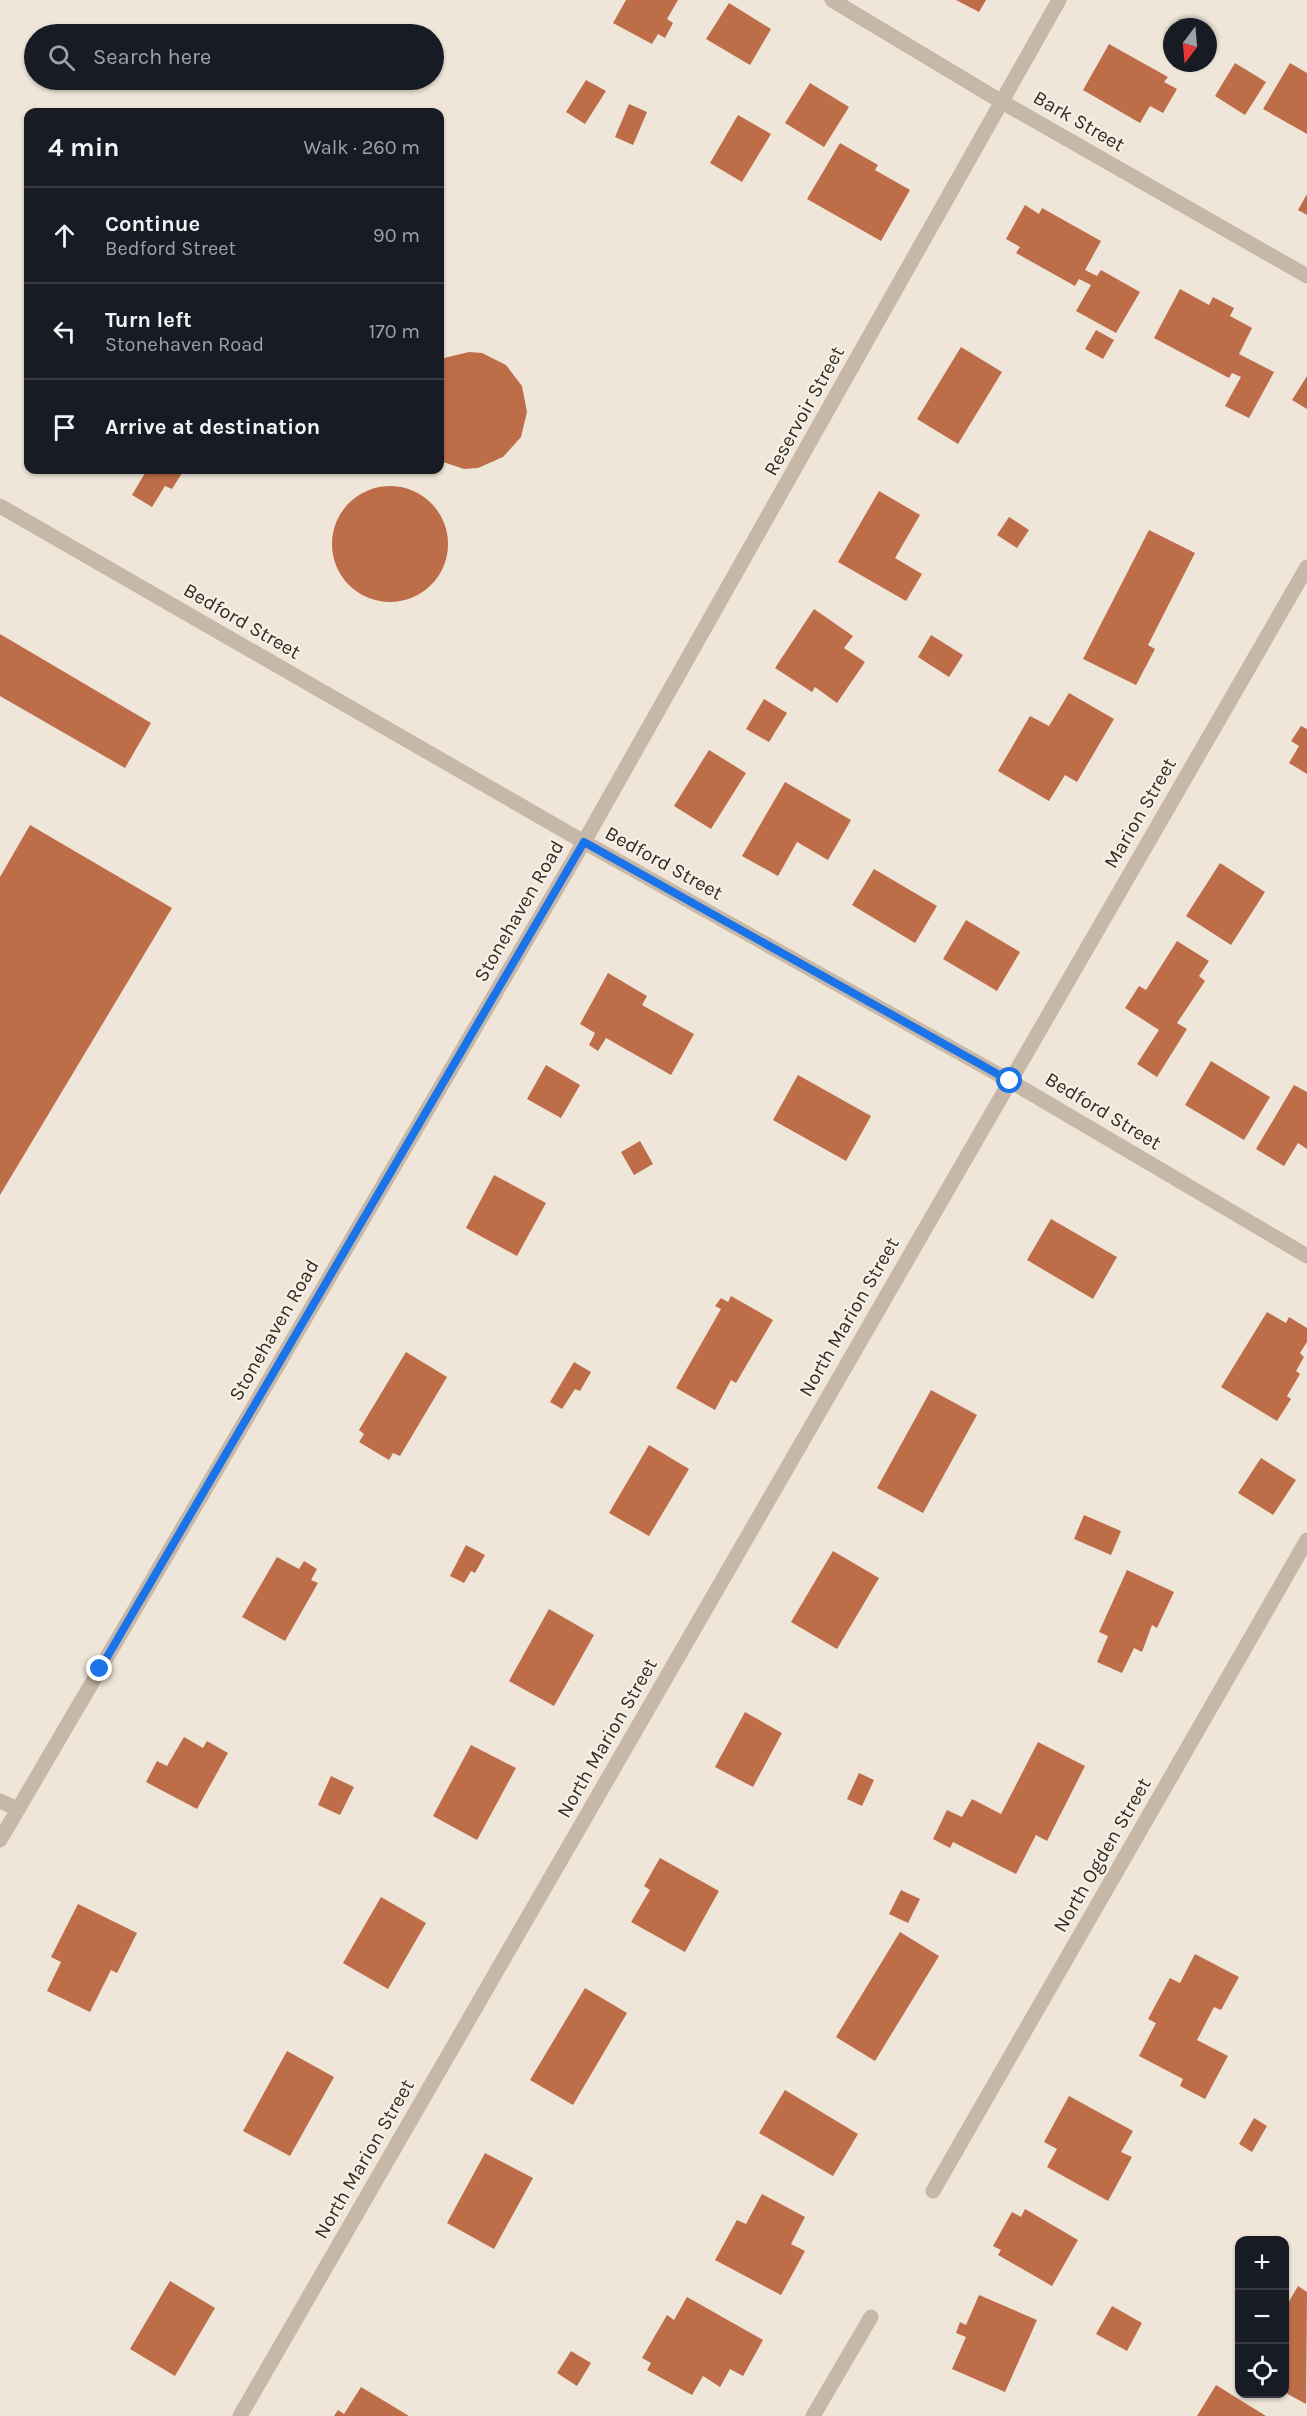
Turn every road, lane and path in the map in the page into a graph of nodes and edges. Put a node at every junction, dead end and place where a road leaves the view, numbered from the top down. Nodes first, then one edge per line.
1 (832, 0) edge
2 (1059, 0) edge
3 (1002, 102) junction
4 (1307, 276) edge
5 (0, 506) edge
6 (1307, 567) edge
7 (584, 842) junction
8 (1010, 1081) junction
9 (1307, 1256) edge
10 (1307, 1540) edge
11 (0, 1801) edge
12 (18, 1809) junction
13 (0, 1840) edge
14 (933, 2191) dead end
15 (871, 2317) dead end
16 (240, 2416) edge
17 (813, 2416) edge

1 - 3 street, Bark Street
2 - 3 street, Reservoir Street
3 - 4 street, Bark Street
3 - 7 street, Reservoir Street
5 - 7 street, Bedford Street
6 - 8 street, Marion Street
7 - 8 street, Bedford Street
7 - 12 street, Stonehaven Road
8 - 9 street, Bedford Street
8 - 16 street, North Marion Street
10 - 14 street, North Ogden Street
11 - 12 street
12 - 13 street, Stonehaven Road
15 - 17 street

